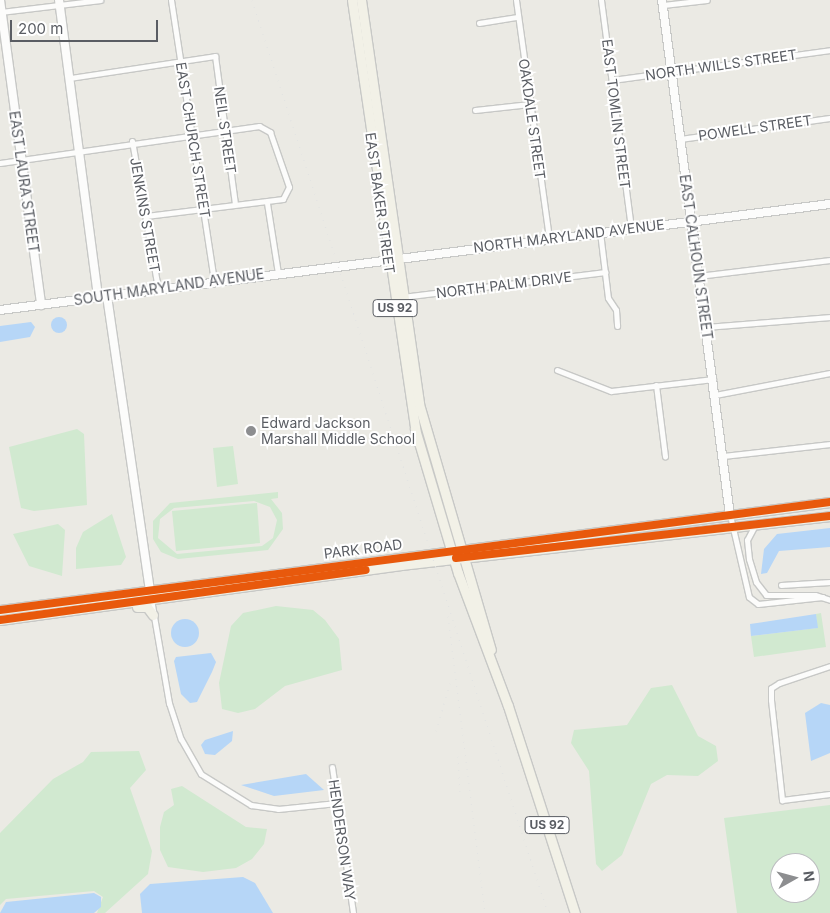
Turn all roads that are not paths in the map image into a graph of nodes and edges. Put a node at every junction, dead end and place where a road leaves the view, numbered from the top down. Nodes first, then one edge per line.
1 (0, 0) edge
2 (100, 0) edge
3 (171, 0) edge
4 (352, 0) edge
5 (361, 0) edge
6 (516, 0) edge
7 (601, 0) edge
8 (707, 0) edge
9 (662, 2) edge
10 (60, 3) edge
11 (1, 12) edge
12 (518, 17) junction
13 (479, 23) dead end
14 (361, 33) junction
15 (830, 50) edge
16 (180, 62) junction
17 (672, 72) junction
18 (70, 78) junction
19 (612, 80) junction
20 (530, 104) junction
21 (475, 110) dead end
22 (830, 118) edge
23 (225, 130) junction
24 (192, 135) junction
25 (680, 139) junction
26 (132, 141) junction
27 (79, 149) junction
28 (21, 160) junction
29 (0, 163) edge
30 (267, 202) junction
31 (234, 204) junction
32 (830, 204) edge
33 (203, 208) junction
34 (146, 216) junction
35 (691, 221) junction
36 (631, 228) junction
37 (600, 232) junction
38 (549, 238) junction
39 (392, 258) junction
40 (830, 260) edge
41 (338, 264) joint
42 (278, 272) junction
43 (605, 272) junction
44 (698, 276) junction
45 (214, 281) junction
46 (158, 289) junction
47 (103, 296) junction
48 (402, 297) junction
49 (41, 305) junction
50 (0, 310) edge
51 (830, 317) edge
52 (617, 326) dead end
53 (705, 327) junction
54 (557, 370) dead end
55 (830, 373) edge
56 (713, 379) junction
57 (656, 386) junction
58 (715, 395) junction
59 (830, 444) edge
60 (665, 456) dead end
61 (723, 456) junction
62 (830, 502) edge
63 (730, 515) junction
64 (830, 516) edge
65 (755, 525) junction
66 (732, 528) junction
67 (457, 553) junction
68 (746, 556) junction
69 (228, 580) junction
70 (756, 581) junction
71 (830, 582) edge
72 (815, 583) junction
73 (746, 584) junction
74 (781, 585) dead end
75 (150, 590) junction
76 (815, 595) junction
77 (775, 597) junction
78 (823, 597) junction
79 (830, 600) edge
80 (151, 602) junction
81 (775, 604) junction
82 (0, 610) edge
83 (79, 611) junction
84 (153, 615) junction
85 (0, 620) edge
86 (830, 666) edge
87 (332, 767) dead end
88 (830, 794) edge
89 (337, 803) junction
90 (353, 913) edge
91 (576, 913) edge

1 - 11 street, EAST LAURA STREET
2 - 10 street
3 - 16 street, EAST CHURCH STREET
4 - 14 main road, EAST BAKER STREET / US 92
5 - 14 main road, EAST BAKER STREET / US 92
6 - 12 street, OAKDALE STREET
7 - 19 street, EAST TOMLIN STREET
8 - 9 street
9 - 17 street, EAST CALHOUN STREET
10 - 11 street
10 - 18 street
11 - 28 street, EAST LAURA STREET
12 - 13 street
12 - 20 street, OAKDALE STREET
14 - 39 main road, EAST BAKER STREET / US 92
15 - 17 street, NORTH WILLS STREET
16 - 18 street
16 - 23 street, NEIL STREET
16 - 24 street, EAST CHURCH STREET
17 - 19 street, NORTH WILLS STREET
17 - 25 street, EAST CALHOUN STREET
18 - 27 street
19 - 36 street, EAST TOMLIN STREET
20 - 21 street
20 - 38 street, OAKDALE STREET
22 - 25 street, POWELL STREET
23 - 24 street
23 - 30 street
23 - 31 street, NEIL STREET
24 - 26 street
24 - 33 street, EAST CHURCH STREET
25 - 35 street, EAST CALHOUN STREET
26 - 27 street
26 - 34 street, JENKINS STREET
27 - 28 street
27 - 47 street
28 - 29 street
28 - 49 street, EAST LAURA STREET
30 - 31 street
30 - 42 street
31 - 33 street
32 - 35 street, NORTH MARYLAND AVENUE
33 - 34 street
33 - 45 street, EAST CHURCH STREET
34 - 46 street, JENKINS STREET
35 - 36 street, NORTH MARYLAND AVENUE
35 - 44 street, EAST CALHOUN STREET
36 - 37 street, NORTH MARYLAND AVENUE
37 - 38 street, NORTH MARYLAND AVENUE
37 - 43 street
38 - 39 street, NORTH MARYLAND AVENUE
39 - 41 street, NORTH MARYLAND AVENUE
39 - 48 main road, EAST BAKER STREET / US 92
39 - 67 main road, EAST BAKER STREET / US 92
40 - 44 street
41 - 42 street, SOUTH MARYLAND AVENUE
42 - 45 street, SOUTH MARYLAND AVENUE
43 - 48 street, NORTH PALM DRIVE
43 - 52 street
44 - 53 street, EAST CALHOUN STREET
45 - 46 street, SOUTH MARYLAND AVENUE
46 - 47 street, SOUTH MARYLAND AVENUE
47 - 49 street, SOUTH MARYLAND AVENUE
47 - 75 street
48 - 67 main road, EAST BAKER STREET / US 92
49 - 50 street, SOUTH MARYLAND AVENUE
51 - 53 street
53 - 56 street, EAST CALHOUN STREET
54 - 57 street
55 - 58 street
56 - 57 street
56 - 58 street, EAST CALHOUN STREET
57 - 60 street
58 - 61 street, EAST CALHOUN STREET
59 - 61 street
61 - 63 street, EAST CALHOUN STREET
62 - 63 main road, PARK ROAD
63 - 66 street
63 - 67 main road, PARK ROAD
64 - 65 main road, PARK ROAD
65 - 66 main road, PARK ROAD
65 - 68 street
66 - 67 main road, PARK ROAD
66 - 68 street
67 - 69 main road, PARK ROAD
67 - 80 main road, PARK ROAD
67 - 91 main road, US 92
68 - 70 street
68 - 73 street
69 - 75 main road, PARK ROAD
69 - 80 main road
70 - 73 street
70 - 77 street
71 - 72 street
72 - 74 street
72 - 76 street
73 - 81 street
75 - 80 street
75 - 82 main road, PARK ROAD
75 - 83 main road
76 - 77 street
76 - 78 street
77 - 81 street
78 - 79 street
78 - 81 street
80 - 83 main road, PARK ROAD
80 - 84 street
83 - 84 main road
83 - 85 main road, PARK ROAD
84 - 89 street
86 - 88 street
87 - 89 street, HENDERSON WAY
89 - 90 street, HENDERSON WAY

